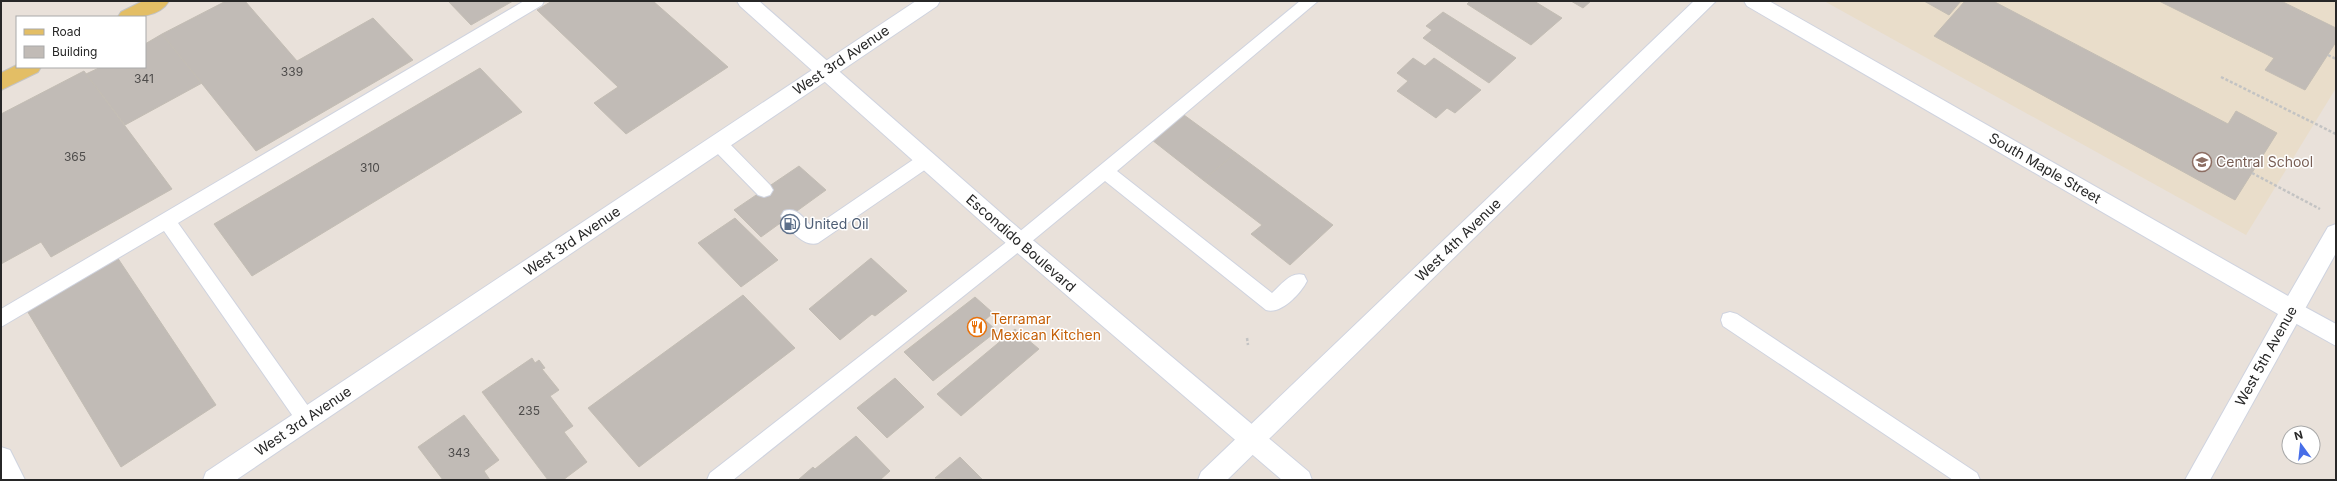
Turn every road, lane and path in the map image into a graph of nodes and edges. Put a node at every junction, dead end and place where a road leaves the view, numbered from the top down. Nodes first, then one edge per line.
1 (159, 1) edge
2 (536, 1) edge
3 (747, 1) edge
4 (930, 1) edge
5 (1310, 1) edge
6 (1706, 1) edge
7 (1754, 1) edge
8 (130, 16) edge
9 (2328, 55) dead end
10 (2336, 59) edge
11 (29, 68) edge
12 (826, 70) junction
13 (2221, 77) dead end
14 (1, 82) edge
15 (2336, 134) edge
16 (718, 143) junction
17 (926, 160) junction
18 (1104, 171) junction
19 (2252, 173) dead end
20 (764, 190) dead end
21 (2322, 211) dead end
22 (790, 216) dead end
23 (167, 220) junction
24 (2336, 233) edge
25 (1018, 242) junction
26 (1298, 280) dead end
27 (2292, 310) junction
28 (1, 319) edge
29 (1730, 320) dead end
30 (2336, 336) edge
31 (1247, 338) dead end
32 (1248, 345) dead end
33 (306, 419) junction
34 (1252, 439) junction
35 (1, 458) edge
36 (13, 480) edge
37 (215, 480) edge
38 (717, 480) edge
39 (1210, 480) edge
40 (1300, 480) edge
41 (1970, 480) edge
42 (2197, 480) edge

1 - 8 main road
2 - 23 lane
3 - 12 street, Escondido Boulevard
4 - 12 street, West 3rd Avenue
5 - 18 lane
6 - 34 street, West 4th Avenue
7 - 27 street, South Maple Street
9 - 10 path
11 - 14 main road
12 - 16 street, West 3rd Avenue
12 - 17 street, Escondido Boulevard
13 - 15 path
16 - 20 lane
16 - 33 street, West 3rd Avenue
17 - 22 lane
17 - 25 street, Escondido Boulevard
18 - 25 lane
18 - 26 lane
19 - 21 path
23 - 28 lane
23 - 33 lane
24 - 27 street, West 5th Avenue
25 - 34 street, Escondido Boulevard
25 - 38 lane
27 - 30 street, South Maple Street
27 - 42 street, West 5th Avenue
29 - 41 lane
31 - 32 path
33 - 37 street, West 3rd Avenue
34 - 39 street, West 4th Avenue
34 - 40 street, Escondido Boulevard
35 - 36 street

